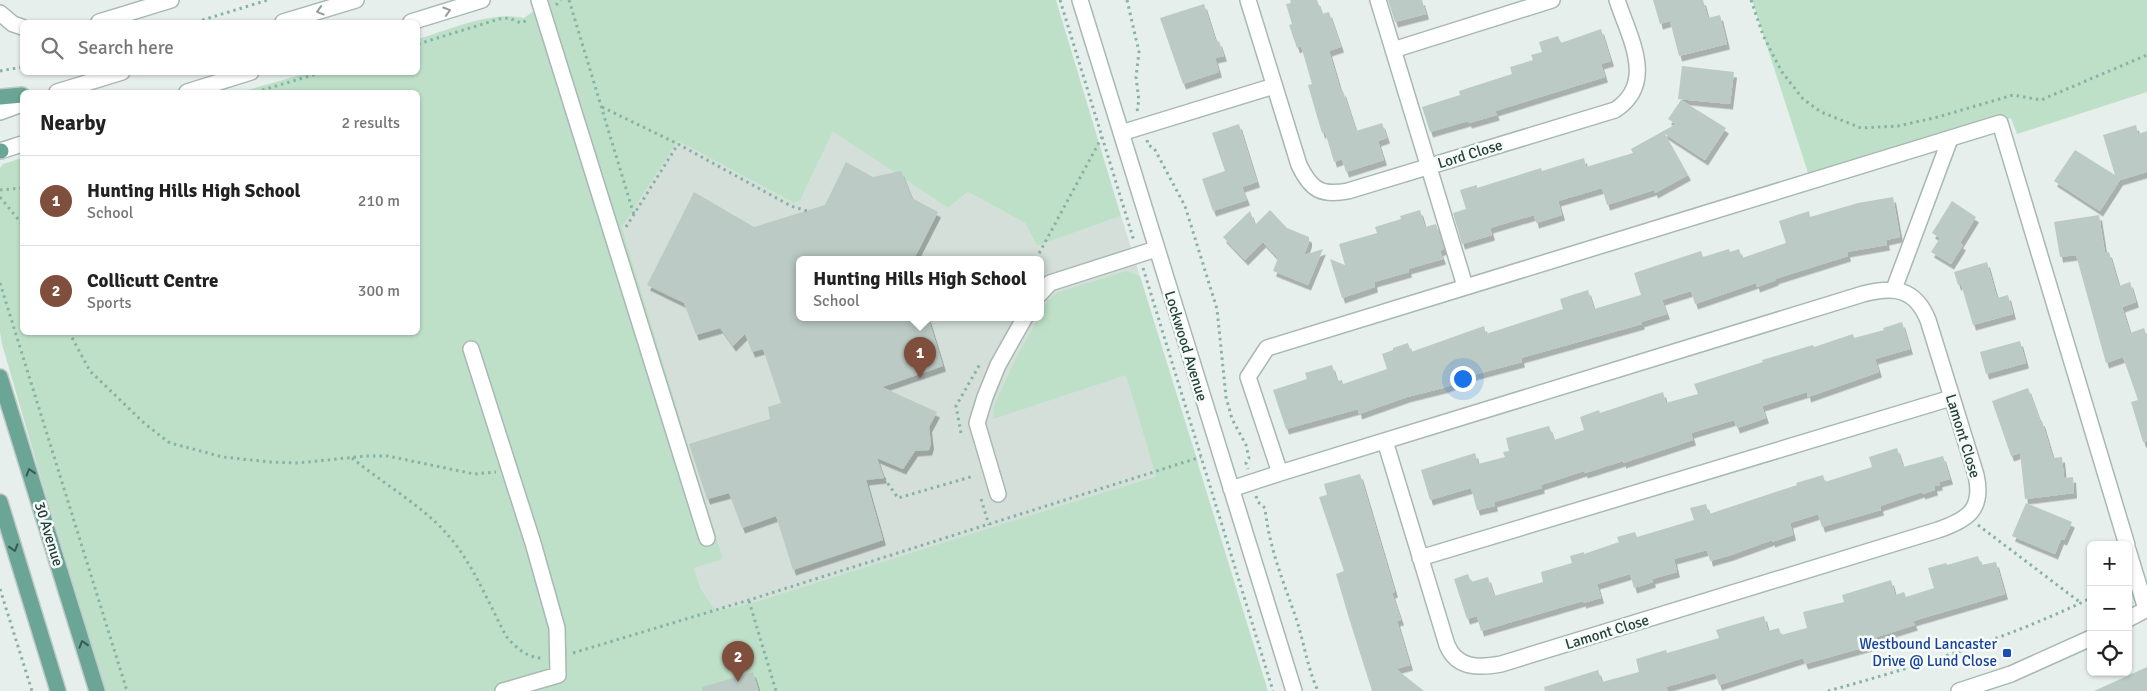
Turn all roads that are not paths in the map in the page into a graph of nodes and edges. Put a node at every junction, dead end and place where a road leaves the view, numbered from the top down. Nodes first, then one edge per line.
1 (171, 0) edge
2 (356, 0) edge
3 (482, 0) edge
4 (539, 0) edge
5 (1080, 0) edge
6 (1248, 0) edge
7 (1378, 0) edge
8 (1552, 0) edge
9 (1617, 0) edge
10 (0, 13) edge
11 (106, 20) edge
12 (290, 20) edge
13 (417, 20) edge
14 (20, 26) edge
15 (1393, 50) junction
16 (112, 75) edge
17 (241, 75) edge
18 (1274, 86) junction
19 (64, 90) edge
20 (193, 90) edge
21 (20, 95) edge
22 (0, 97) edge
23 (20, 105) edge
24 (0, 112) edge
25 (1121, 133) junction
26 (1950, 138) junction
27 (20, 145) edge
28 (0, 151) edge
29 (1429, 167) junction
30 (1156, 249) junction
31 (1465, 286) junction
32 (1894, 289) junction
33 (1044, 290) edge
34 (1022, 321) edge
35 (471, 349) dead end
36 (0, 377) edge
37 (1951, 398) junction
38 (1385, 441) junction
39 (1280, 473) junction
40 (1230, 489) junction
41 (998, 494) dead end
42 (0, 502) edge
43 (707, 538) dead end
44 (2126, 541) edge
45 (1420, 558) junction
46 (2132, 563) edge
47 (2146, 609) edge
48 (2132, 617) edge
49 (2087, 640) edge
50 (1978, 688) edge
51 (58, 691) edge
52 (97, 691) edge
53 (503, 691) edge
54 (1294, 691) edge
55 (1959, 691) edge

1 - 11 street
2 -> 12 street
13 -> 3 street
4 - 43 street
5 - 25 street, Lockwood Avenue
6 - 18 street, Lord Close
7 - 15 street
8 - 15 street
9 - 29 street, Lord Close
10 - 14 street
15 - 29 street
16 - 19 street
17 - 20 street
18 - 25 street
18 - 29 street, Lord Close
21 - 22 main road
23 - 24 street
25 - 30 street, Lockwood Avenue
26 - 31 street
26 - 32 street
26 - 44 street
27 - 28 street
29 - 31 street
30 - 33 street
30 - 40 street, Lockwood Avenue
31 - 39 street
32 - 37 street, Lamont Close
32 - 38 street
34 - 41 street
35 - 53 street
52 -> 36 main road, 30 Avenue
37 - 45 street
37 - 45 street, Lamont Close
38 - 39 street
38 - 45 street, Lamont Close
39 - 40 street
40 - 54 street, Lockwood Avenue
42 -> 51 main road
46 - 47 street
47 - 48 street
49 - 50 street
50 - 55 street

